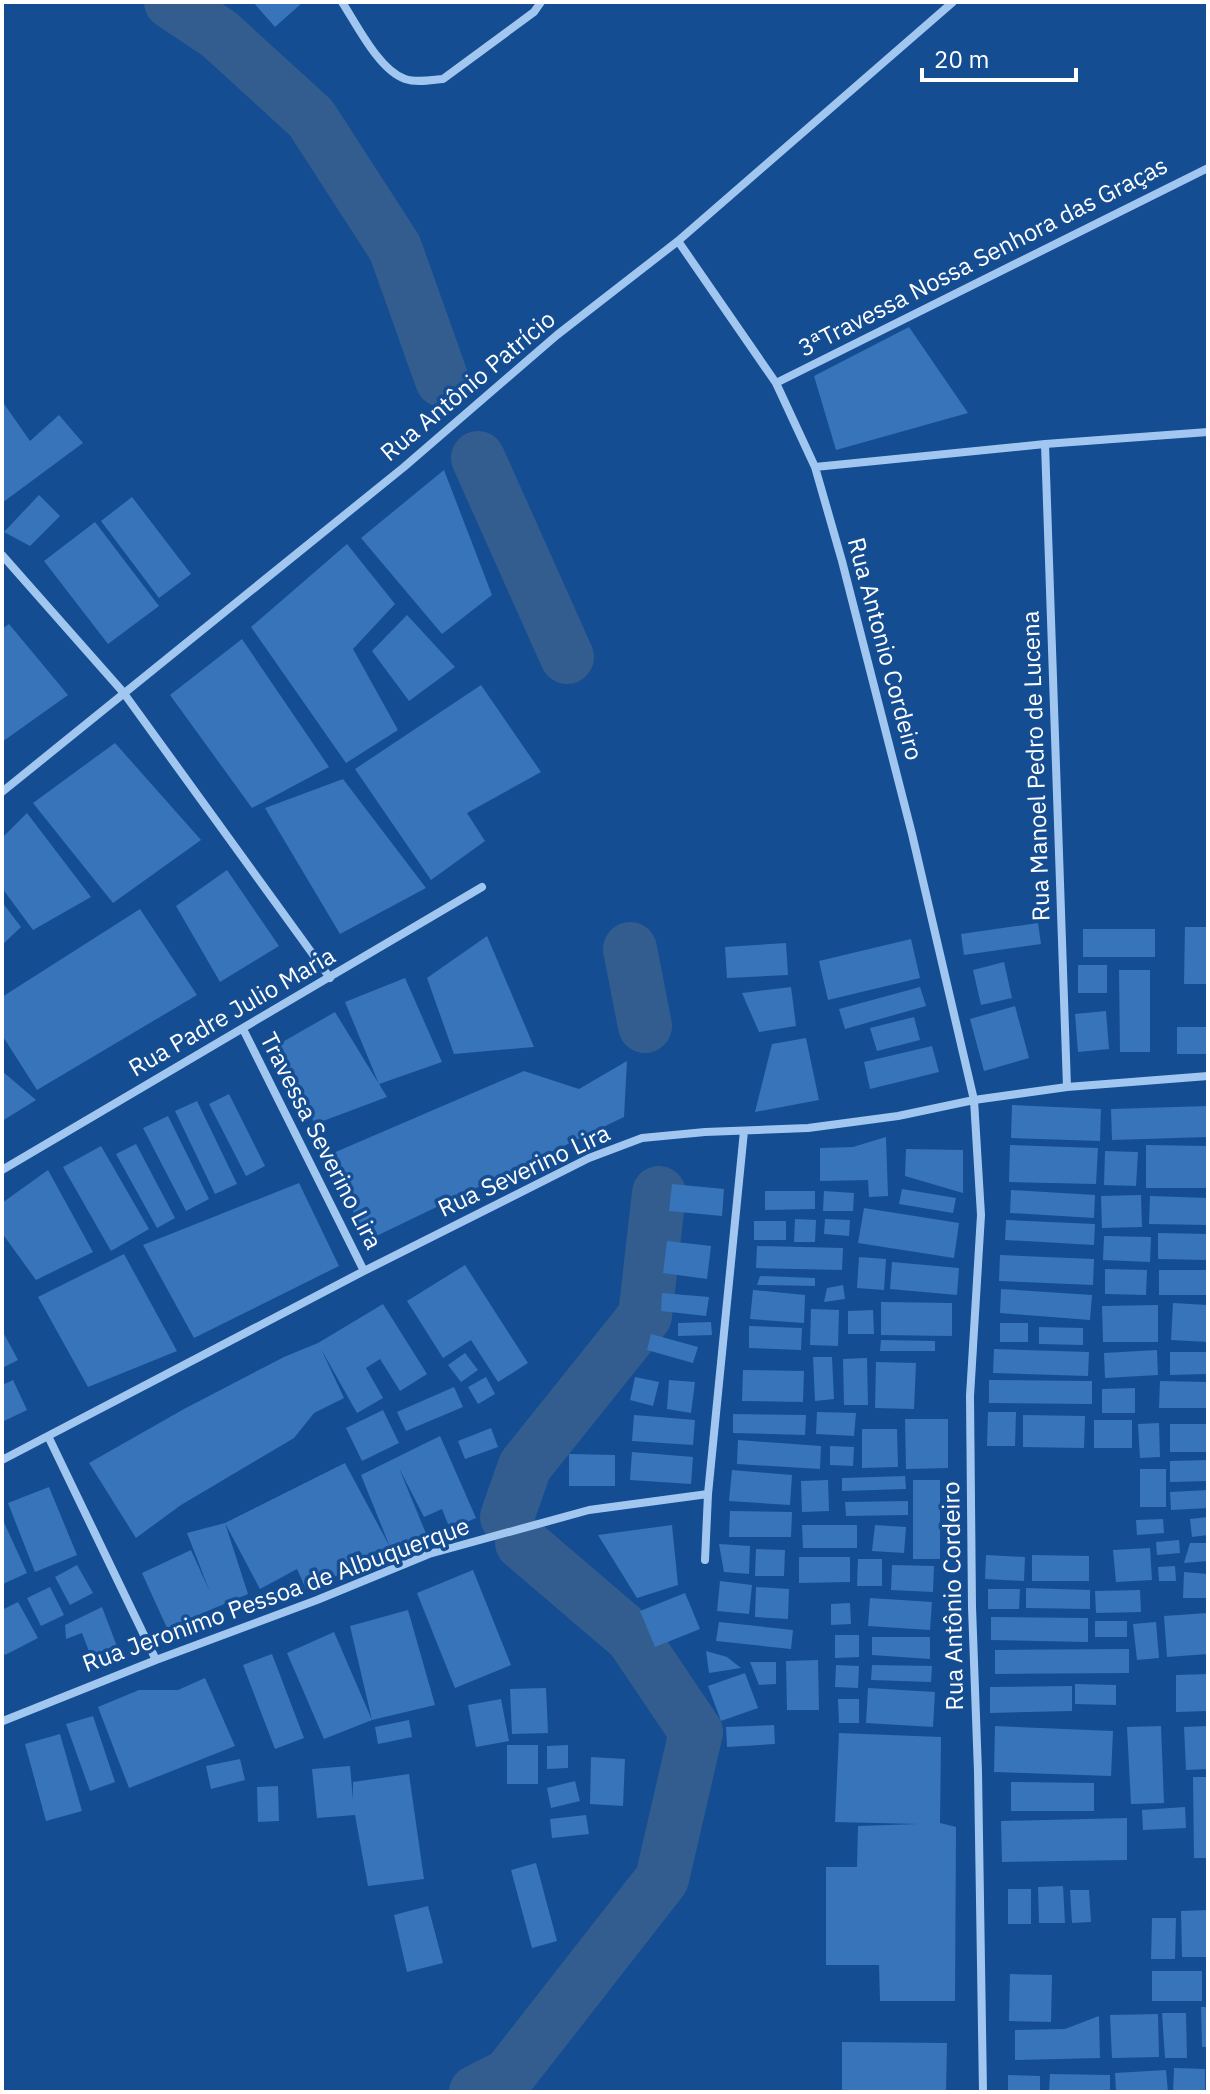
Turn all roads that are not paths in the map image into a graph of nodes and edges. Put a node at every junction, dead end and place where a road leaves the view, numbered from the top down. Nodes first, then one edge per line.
1 (342, 2) edge
2 (541, 2) edge
3 (953, 2) edge
4 (1208, 168) edge
5 (678, 241) junction
6 (776, 383) junction
7 (1208, 432) edge
8 (1045, 444) junction
9 (815, 467) junction
10 (2, 555) edge
11 (123, 692) junction
12 (2, 792) edge
13 (482, 887) dead end
14 (330, 978) junction
15 (243, 1029) junction
16 (1208, 1076) edge
17 (1067, 1087) junction
18 (974, 1100) junction
19 (744, 1131) junction
20 (2, 1170) edge
21 (364, 1271) junction
22 (48, 1436) junction
23 (2, 1460) edge
24 (708, 1494) junction
25 (705, 1560) dead end
26 (156, 1660) junction
27 (3, 1721) edge
28 (983, 2092) edge

1 - 2 street
3 - 5 street, Rua Antônio Patrício
4 - 6 street, 3ªTravessa Nossa Senhora das Graças
5 - 6 street, Rua Antonio Cordeiro
5 - 11 street, Rua Antônio Patrício
6 - 9 street, Rua Antonio Cordeiro
7 - 8 street
8 - 9 street
8 - 17 street, Rua Manoel Pedro de Lucena
9 - 18 street, Rua Antonio Cordeiro
10 - 11 street
11 - 12 street, Rua Antônio Patrício
11 - 14 street
13 - 14 street, Rua Padre Julio Maria
14 - 15 street, Rua Padre Julio Maria
15 - 20 street, Rua Padre Julio Maria
15 - 21 street, Travessa Severino Lira
16 - 17 street, Rua Severino Lira
17 - 18 street, Rua Severino Lira
18 - 19 street, Rua Severino Lira
18 - 28 street, Rua Antônio Cordeiro
19 - 21 street, Rua Severino Lira
19 - 24 street
21 - 22 street, Rua Severino Lira
22 - 23 street, Rua Severino Lira
22 - 26 street
24 - 25 street
24 - 26 street, Rua Jeronimo Pessoa de Albuquerque
26 - 27 street, Rua Jeronimo Pessoa de Albuquerque

